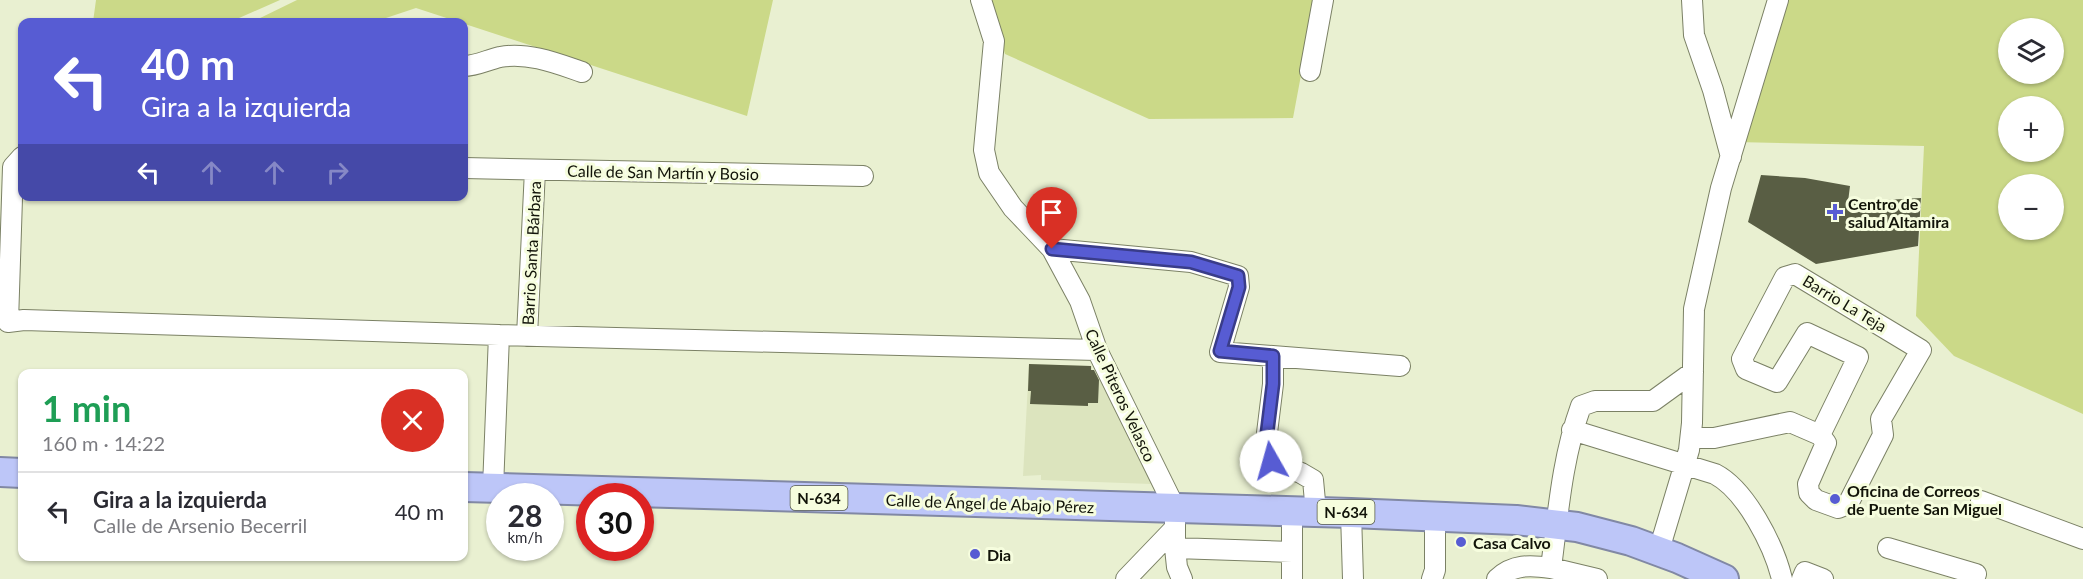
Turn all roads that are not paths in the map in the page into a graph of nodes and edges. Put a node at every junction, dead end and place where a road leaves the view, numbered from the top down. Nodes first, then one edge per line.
1 (981, 0) edge
2 (1323, 0) edge
3 (1692, 0) edge
4 (1778, 0) edge
5 (468, 66) edge
6 (1310, 71) dead end
7 (582, 72) dead end
8 (1731, 157) junction
9 (18, 161) edge
10 (468, 168) edge
11 (535, 170) junction
12 (862, 176) dead end
13 (1052, 249) junction
14 (4, 326) edge
15 (499, 336) junction
16 (527, 336) junction
17 (1097, 350) junction
18 (1273, 356) junction
19 (1401, 366) dead end
20 (1693, 372) junction
21 (1572, 430) junction
22 (1820, 435) junction
23 (1691, 438) junction
24 (1685, 466) junction
25 (0, 472) edge
26 (18, 473) edge
27 (493, 483) edge
28 (468, 487) edge
29 (486, 488) edge
30 (564, 491) edge
31 (1981, 501) dead end
32 (1304, 512) junction
33 (1351, 513) junction
34 (1435, 516) junction
35 (1175, 518) junction
36 (1556, 524) junction
37 (2083, 539) edge
38 (1888, 548) dead end
39 (1659, 550) junction
40 (1292, 552) junction
41 (1178, 565) edge
42 (1551, 568) junction
43 (1126, 579) edge
44 (1292, 579) edge
45 (1353, 579) edge
46 (1432, 579) edge
47 (1497, 579) edge
48 (1597, 579) edge
49 (1724, 579) edge
50 (1782, 579) edge
51 (1802, 579) edge
52 (1823, 579) edge
53 (1974, 579) edge

1 - 13 street, Calle Piteros Velasco
2 - 6 street
3 - 8 street
4 - 8 street
5 - 7 street
8 - 20 street
9 - 14 street
10 - 11 street, Calle de San Martín y Bosio
11 - 12 street, Calle de San Martín y Bosio
11 - 16 street, Barrio Santa Bárbara
13 - 17 street, Calle Piteros Velasco
13 - 18 street
14 - 15 street
15 - 16 street
15 - 27 street
16 - 17 street
17 - 35 street, Calle Piteros Velasco
18 - 19 street
18 - 32 street
20 - 21 street
20 - 23 street
21 - 24 street
21 - 36 street
22 - 22 street, Barrio La Teja
22 - 23 street
23 - 24 street
24 - 39 street
24 - 50 street
25 - 26 highway
28 - 29 highway, Calle de Ángel de Abajo Pérez / N-634
30 - 35 highway, Calle de Ángel de Abajo Pérez / N-634
31 - 37 street
32 - 33 highway, Calle de Ángel de Abajo Pérez / N-634
32 - 35 highway, Calle de Ángel de Abajo Pérez / N-634
32 - 40 street
33 - 34 highway, Calle de Ángel de Abajo Pérez / N-634
33 - 45 street
34 - 36 highway, Calle de Ángel de Abajo Pérez / N-634
34 - 46 street
35 - 41 street
35 - 43 street
36 - 39 highway, N-634
36 - 42 street
38 - 53 street
39 - 49 highway, N-634
40 - 41 street
40 - 44 street
42 - 47 street
42 - 48 street
51 - 52 street

